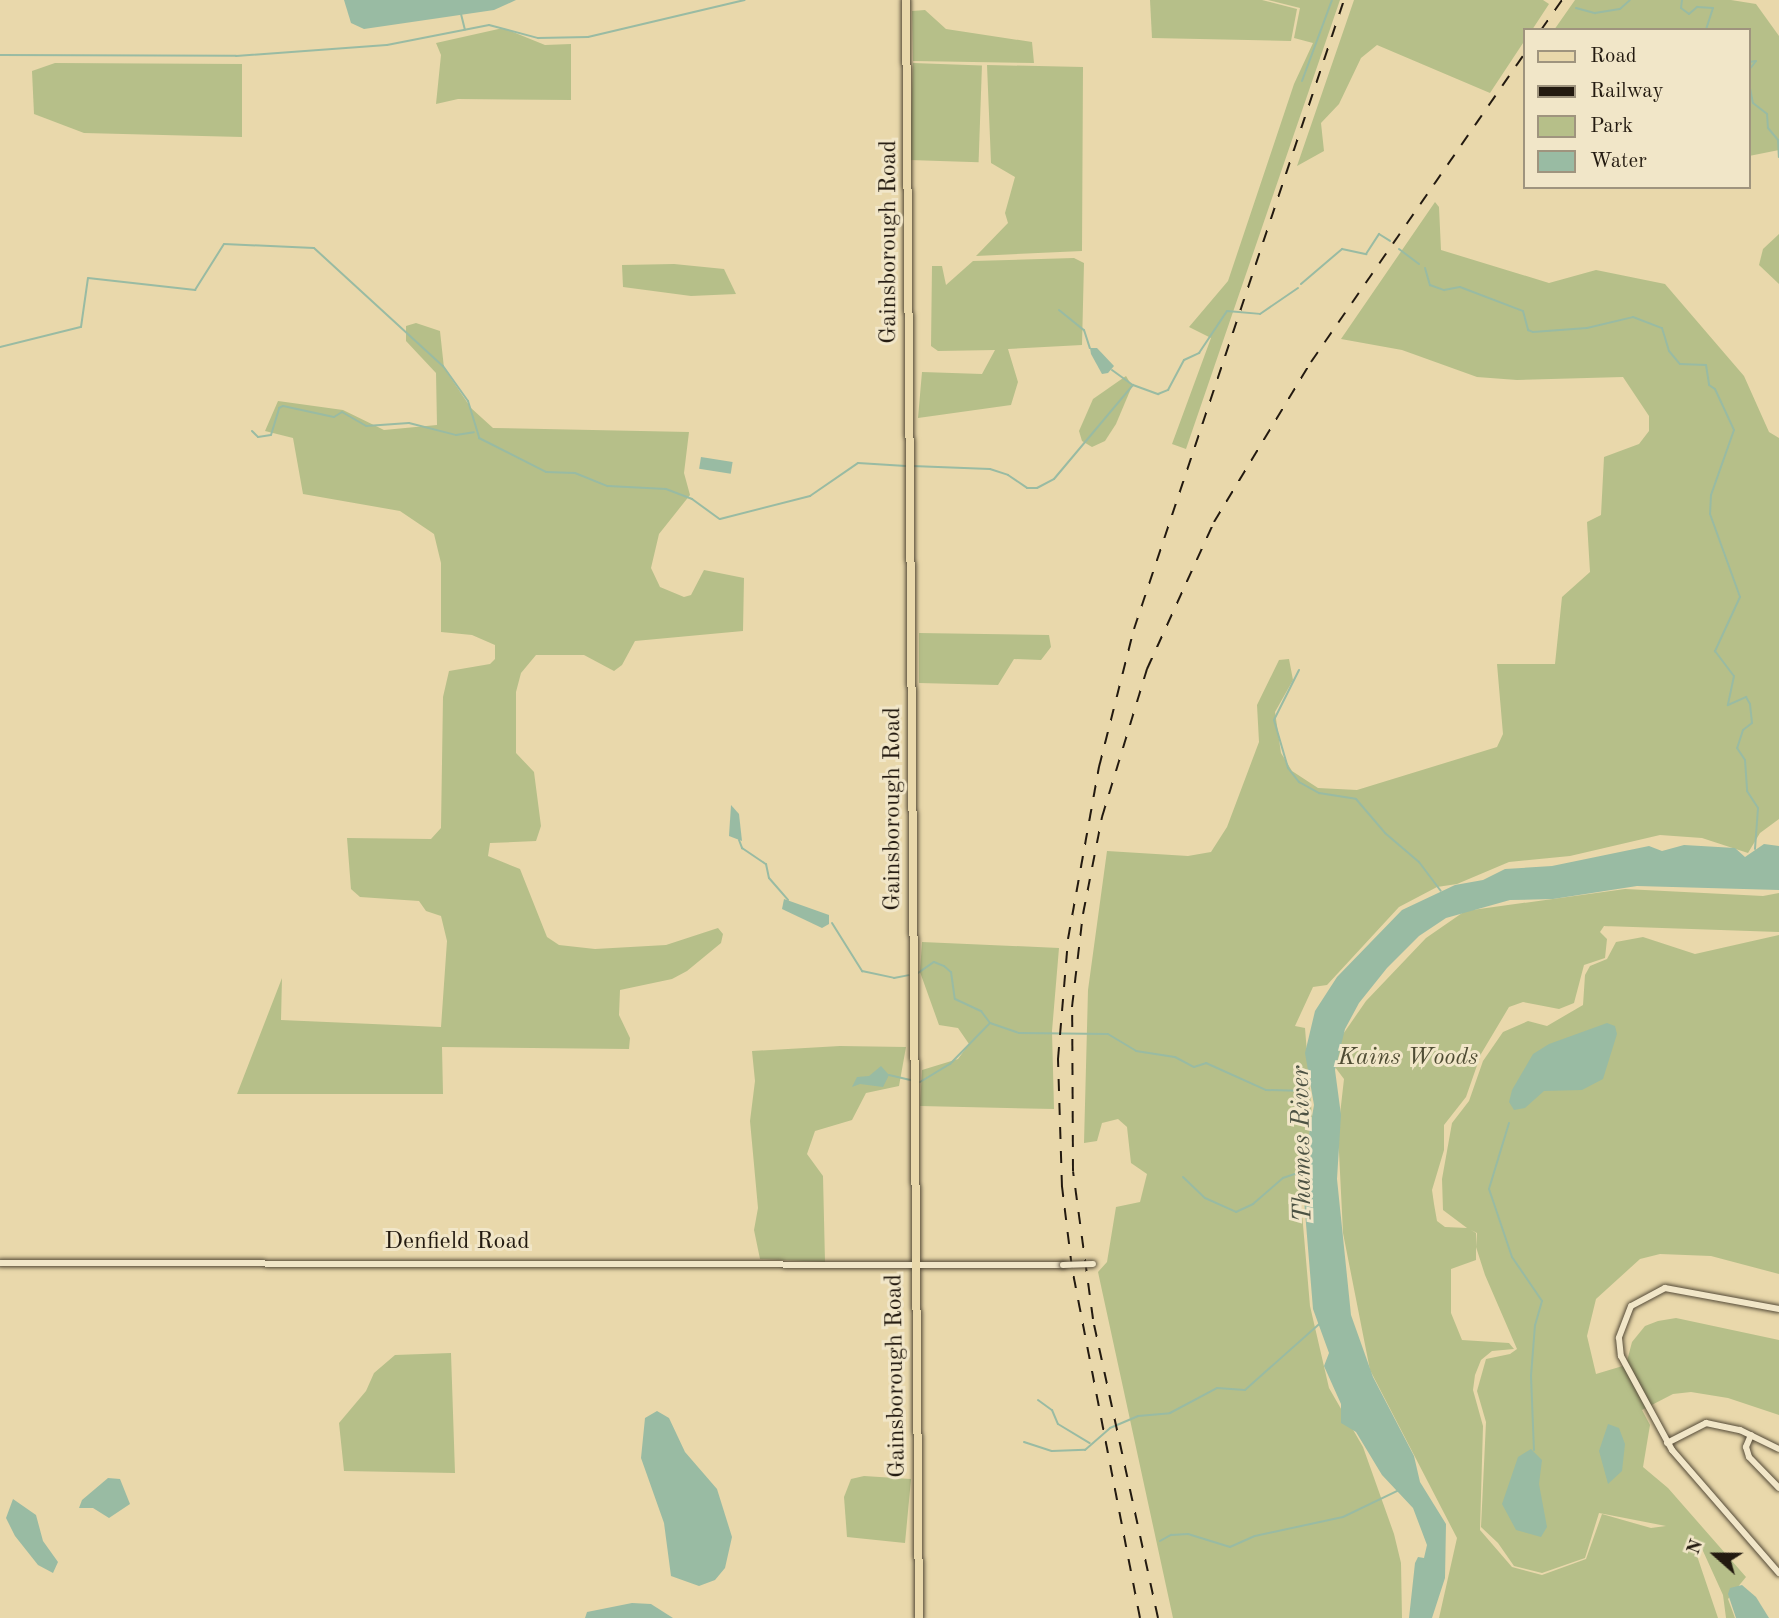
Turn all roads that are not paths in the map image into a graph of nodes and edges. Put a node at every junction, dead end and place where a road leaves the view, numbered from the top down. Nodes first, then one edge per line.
1 (906, 0) edge
2 (915, 1261) junction
3 (0, 1263) edge
4 (1097, 1263) dead end
5 (1779, 1309) edge
6 (1751, 1435) junction
7 (1667, 1443) junction
8 (1779, 1449) edge
9 (1779, 1488) edge
10 (1776, 1564) edge
11 (1779, 1573) edge
12 (919, 1618) edge

1 - 2 main road, Gainsborough Road
2 - 3 street, Denfield Road
2 - 4 street, Denfield Road, bridge
2 - 12 main road, Gainsborough Road
5 - 7 street
6 - 7 street
6 - 8 street
6 - 9 street
7 - 10 street
10 - 11 street

